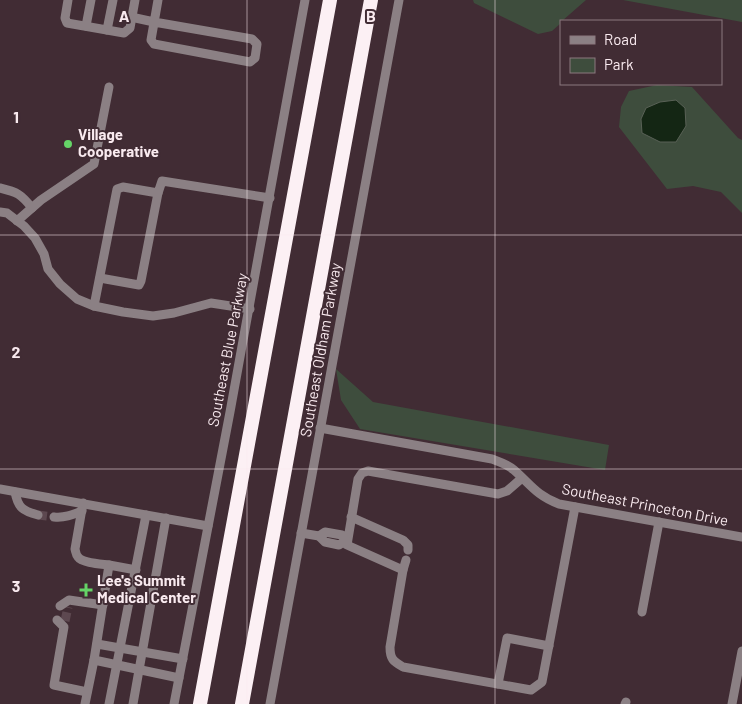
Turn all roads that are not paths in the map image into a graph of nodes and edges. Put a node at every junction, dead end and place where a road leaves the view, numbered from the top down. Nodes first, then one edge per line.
1 (68, 0) edge
2 (91, 0) edge
3 (113, 0) edge
4 (135, 0) edge
5 (158, 0) edge
6 (305, 0) edge
7 (330, 0) edge
8 (372, 0) edge
9 (399, 0) edge
10 (131, 17) junction
11 (154, 22) junction
12 (86, 26) junction
13 (107, 30) junction
14 (109, 87) dead end
15 (0, 188) edge
16 (158, 193) junction
17 (270, 198) junction
18 (32, 208) junction
19 (0, 212) edge
20 (17, 221) junction
21 (100, 278) junction
22 (94, 306) junction
23 (250, 309) junction
24 (320, 428) junction
25 (522, 478) junction
26 (0, 489) edge
27 (15, 492) junction
28 (82, 507) junction
29 (575, 507) junction
30 (38, 515) tunnel mouth
31 (146, 515) junction
32 (54, 517) tunnel mouth
33 (351, 517) junction
34 (166, 518) junction
35 (659, 522) junction
36 (208, 526) junction
37 (301, 533) junction
38 (742, 537) edge
39 (346, 541) junction
40 (408, 550) dead end
41 (406, 560) dead end
42 (110, 565) junction
43 (136, 570) junction
44 (403, 570) junction
45 (66, 604) dead end
46 (103, 605) junction
47 (642, 612) dead end
48 (62, 623) tunnel mouth
49 (97, 644) junction
50 (549, 646) junction
51 (120, 648) junction
52 (742, 651) edge
53 (143, 652) junction
54 (183, 659) junction
55 (94, 660) junction
56 (116, 664) junction
57 (140, 669) junction
58 (179, 678) junction
59 (498, 684) junction
60 (87, 692) junction
61 (85, 704) edge
62 (109, 704) edge
63 (133, 704) edge
64 (174, 704) edge
65 (200, 704) edge
66 (242, 704) edge
67 (270, 704) edge
68 (732, 704) edge

1 - 12 street
2 - 12 street
3 - 13 street
4 - 10 street
5 - 11 street
6 - 17 street, Southeast Blue Parkway
7 - 65 highway
8 - 66 highway
9 - 24 street, Southeast Oldham Parkway
10 - 11 street
10 - 13 street
11 - 11 street
12 - 13 street
14 - 18 street
15 - 18 street
16 - 17 street
16 - 21 street
16 - 21 street
17 - 23 street, Southeast Blue Parkway
18 - 20 street
19 - 20 street
20 - 22 street
21 - 22 street
22 - 23 street
23 - 36 street, Southeast Blue Parkway
24 - 25 street, Southeast Princeton Drive
24 - 37 street, Southeast Oldham Parkway
25 - 29 street, Southeast Princeton Drive
25 - 33 street
26 - 27 street
27 - 28 street
27 - 30 street
28 - 31 street
28 - 32 street
28 - 42 street
29 - 35 street, Southeast Princeton Drive
29 - 50 street
31 - 34 street
31 - 43 street
33 - 39 street
33 - 40 street
34 - 36 street
34 - 53 street
35 - 38 street, Southeast Princeton Drive
35 - 47 street
36 - 54 street, Southeast Blue Parkway
37 - 39 street
37 - 67 street, Southeast Oldham Parkway
39 - 44 street
41 - 44 street
42 - 43 street
42 - 46 street
43 - 51 street
44 - 59 street
45 - 46 street
46 - 49 street
48 - 60 street
49 - 51 street
49 - 55 street
50 - 59 street
50 - 59 street
51 - 53 street
51 - 56 street
52 - 68 street
53 - 54 street
53 - 57 street
54 - 58 street, Southeast Blue Parkway
55 - 56 street
55 - 60 street
56 - 57 street
56 - 62 street
57 - 58 street
57 - 63 street
58 - 64 street, Southeast Blue Parkway
60 - 61 street

